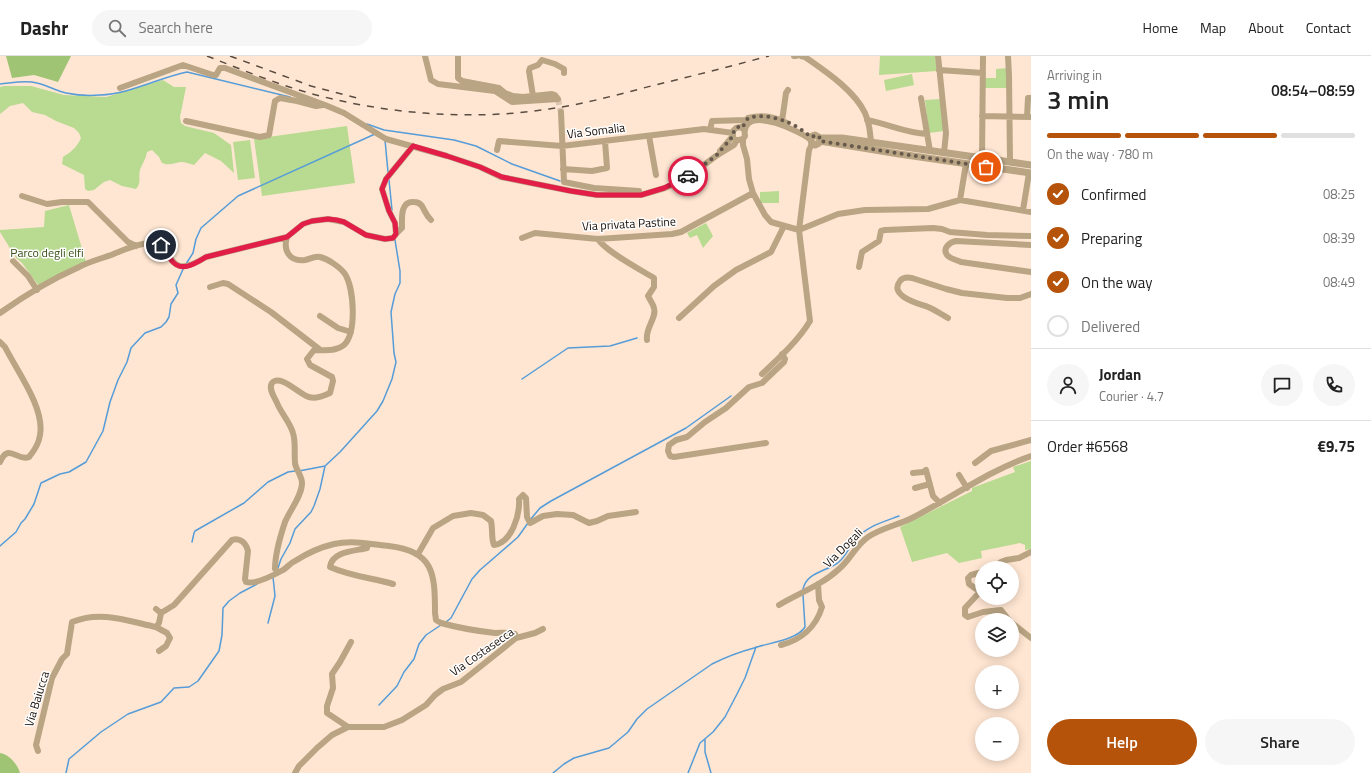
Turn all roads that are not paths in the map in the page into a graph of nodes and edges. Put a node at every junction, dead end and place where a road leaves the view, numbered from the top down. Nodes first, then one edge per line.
1 (425, 56) edge
2 (458, 56) edge
3 (801, 56) edge
4 (938, 56) edge
5 (983, 56) edge
6 (1008, 56) edge
7 (939, 70) junction
8 (564, 73) dead end
9 (983, 73) junction
10 (120, 88) dead end
11 (788, 90) dead end
12 (533, 96) junction
13 (921, 98) dead end
14 (1031, 98) edge
15 (325, 105) junction
16 (561, 112) tunnel mouth
17 (982, 116) junction
18 (1009, 116) junction
19 (1029, 117) edge
20 (747, 120) junction
21 (782, 120) junction
22 (867, 120) junction
23 (186, 121) dead end
24 (743, 129) junction
25 (707, 130) junction
26 (927, 134) junction
27 (649, 136) junction
28 (735, 138) junction
29 (811, 140) junction
30 (605, 141) junction
31 (413, 146) junction
32 (562, 146) junction
33 (870, 146) junction
34 (497, 150) dead end
35 (930, 151) junction
36 (944, 153) junction
37 (982, 158) junction
38 (1010, 162) junction
39 (966, 164) junction
40 (982, 166) junction
41 (563, 168) junction
42 (1030, 170) edge
43 (656, 175) dead end
44 (664, 188) junction
45 (753, 193) junction
46 (22, 196) dead end
47 (960, 200) junction
48 (1023, 210) junction
49 (1031, 212) edge
50 (431, 220) dead end
51 (784, 226) junction
52 (799, 230) junction
53 (396, 234) junction
54 (1031, 236) edge
55 (287, 237) junction
56 (522, 238) dead end
57 (598, 239) junction
58 (1031, 245) edge
59 (136, 246) junction
60 (13, 261) dead end
61 (859, 266) dead end
62 (1031, 272) edge
63 (210, 287) dead end
64 (37, 290) junction
65 (1031, 294) edge
66 (0, 313) edge
67 (320, 316) dead end
68 (679, 318) dead end
69 (948, 318) dead end
70 (351, 332) junction
71 (648, 340) dead end
72 (0, 342) edge
73 (320, 350) junction
74 (782, 354) junction
75 (762, 374) dead end
76 (1031, 440) edge
77 (766, 443) dead end
78 (1031, 456) edge
79 (0, 462) edge
80 (975, 463) dead end
81 (913, 473) dead end
82 (959, 475) dead end
83 (930, 484) junction
84 (915, 488) dead end
85 (967, 488) junction
86 (940, 503) junction
87 (636, 512) dead end
88 (368, 544) junction
89 (1031, 552) edge
90 (418, 554) junction
91 (1006, 561) edge
92 (278, 572) junction
93 (975, 574) edge
94 (393, 584) dead end
95 (818, 584) junction
96 (975, 587) edge
97 (975, 596) edge
98 (780, 605) dead end
99 (981, 613) edge
100 (1003, 613) edge
101 (975, 615) edge
102 (156, 627) junction
103 (543, 629) dead end
104 (1019, 629) edge
105 (516, 638) junction
106 (1031, 638) edge
107 (351, 642) dead end
108 (781, 645) dead end
109 (158, 651) dead end
110 (348, 727) junction
111 (38, 751) dead end
112 (295, 773) edge

1 - 12 street
2 - 12 street
3 - 22 street
4 - 7 street
5 - 9 street
6 - 18 street
7 - 9 street
7 - 36 street
8 - 12 street
9 - 17 street
10 - 15 street
11 - 21 street
13 - 26 street
14 - 19 street
15 - 23 street
15 - 31 street
16 - 32 street
17 - 18 street
17 - 37 street
18 - 19 street
18 - 38 street
20 - 21 street
20 - 24 street
20 - 25 street
21 - 29 street
22 - 26 street
22 - 33 street
24 - 28 street
24 - 28 street
24 - 29 street
25 - 27 street, Via Somalia
25 - 28 street
26 - 35 street
27 - 30 street, Via Somalia
27 - 43 street
28 - 44 street
28 - 45 street
29 - 33 street
29 - 52 street
30 - 32 street, Via Somalia
30 - 41 street
31 - 44 street
31 - 53 street
32 - 34 street, Via Somalia
32 - 41 street
33 - 35 street
33 - 39 street
35 - 36 street
36 - 37 street
37 - 38 street
37 - 40 street
38 - 42 street
39 - 40 street
39 - 47 street
40 - 42 street
41 - 44 street
42 - 48 street
45 - 51 street
45 - 57 street, Via privata Pastine
46 - 59 street
47 - 48 street
47 - 52 street
48 - 49 street
50 - 53 street
51 - 52 street
51 - 68 street
52 - 74 street
53 - 55 street
54 - 61 street
55 - 59 street
55 - 70 street
56 - 57 street, Via privata Pastine
57 - 71 street
58 - 62 street
59 - 64 street
60 - 64 street
63 - 73 street
64 - 66 street
65 - 69 street
67 - 70 street
70 - 73 street
72 - 79 street
73 - 92 street
74 - 75 street
74 - 77 street
76 - 80 street
78 - 85 street, Via Dogali
81 - 83 street
82 - 85 street
83 - 84 street
83 - 86 street
85 - 86 street, Via Dogali
86 - 95 street, Via Dogali
87 - 90 street
88 - 90 street
88 - 92 street
88 - 94 street
89 - 91 street
90 - 105 street
92 - 102 street
93 - 96 street
95 - 98 street, Via Dogali
95 - 108 street
97 - 101 street
99 - 100 street
102 - 109 street
102 - 111 street, Via Baiucca
103 - 105 street, Via Costasecca
104 - 106 street
105 - 110 street, Via Costasecca
107 - 110 street
110 - 112 street, Via Costasecca

